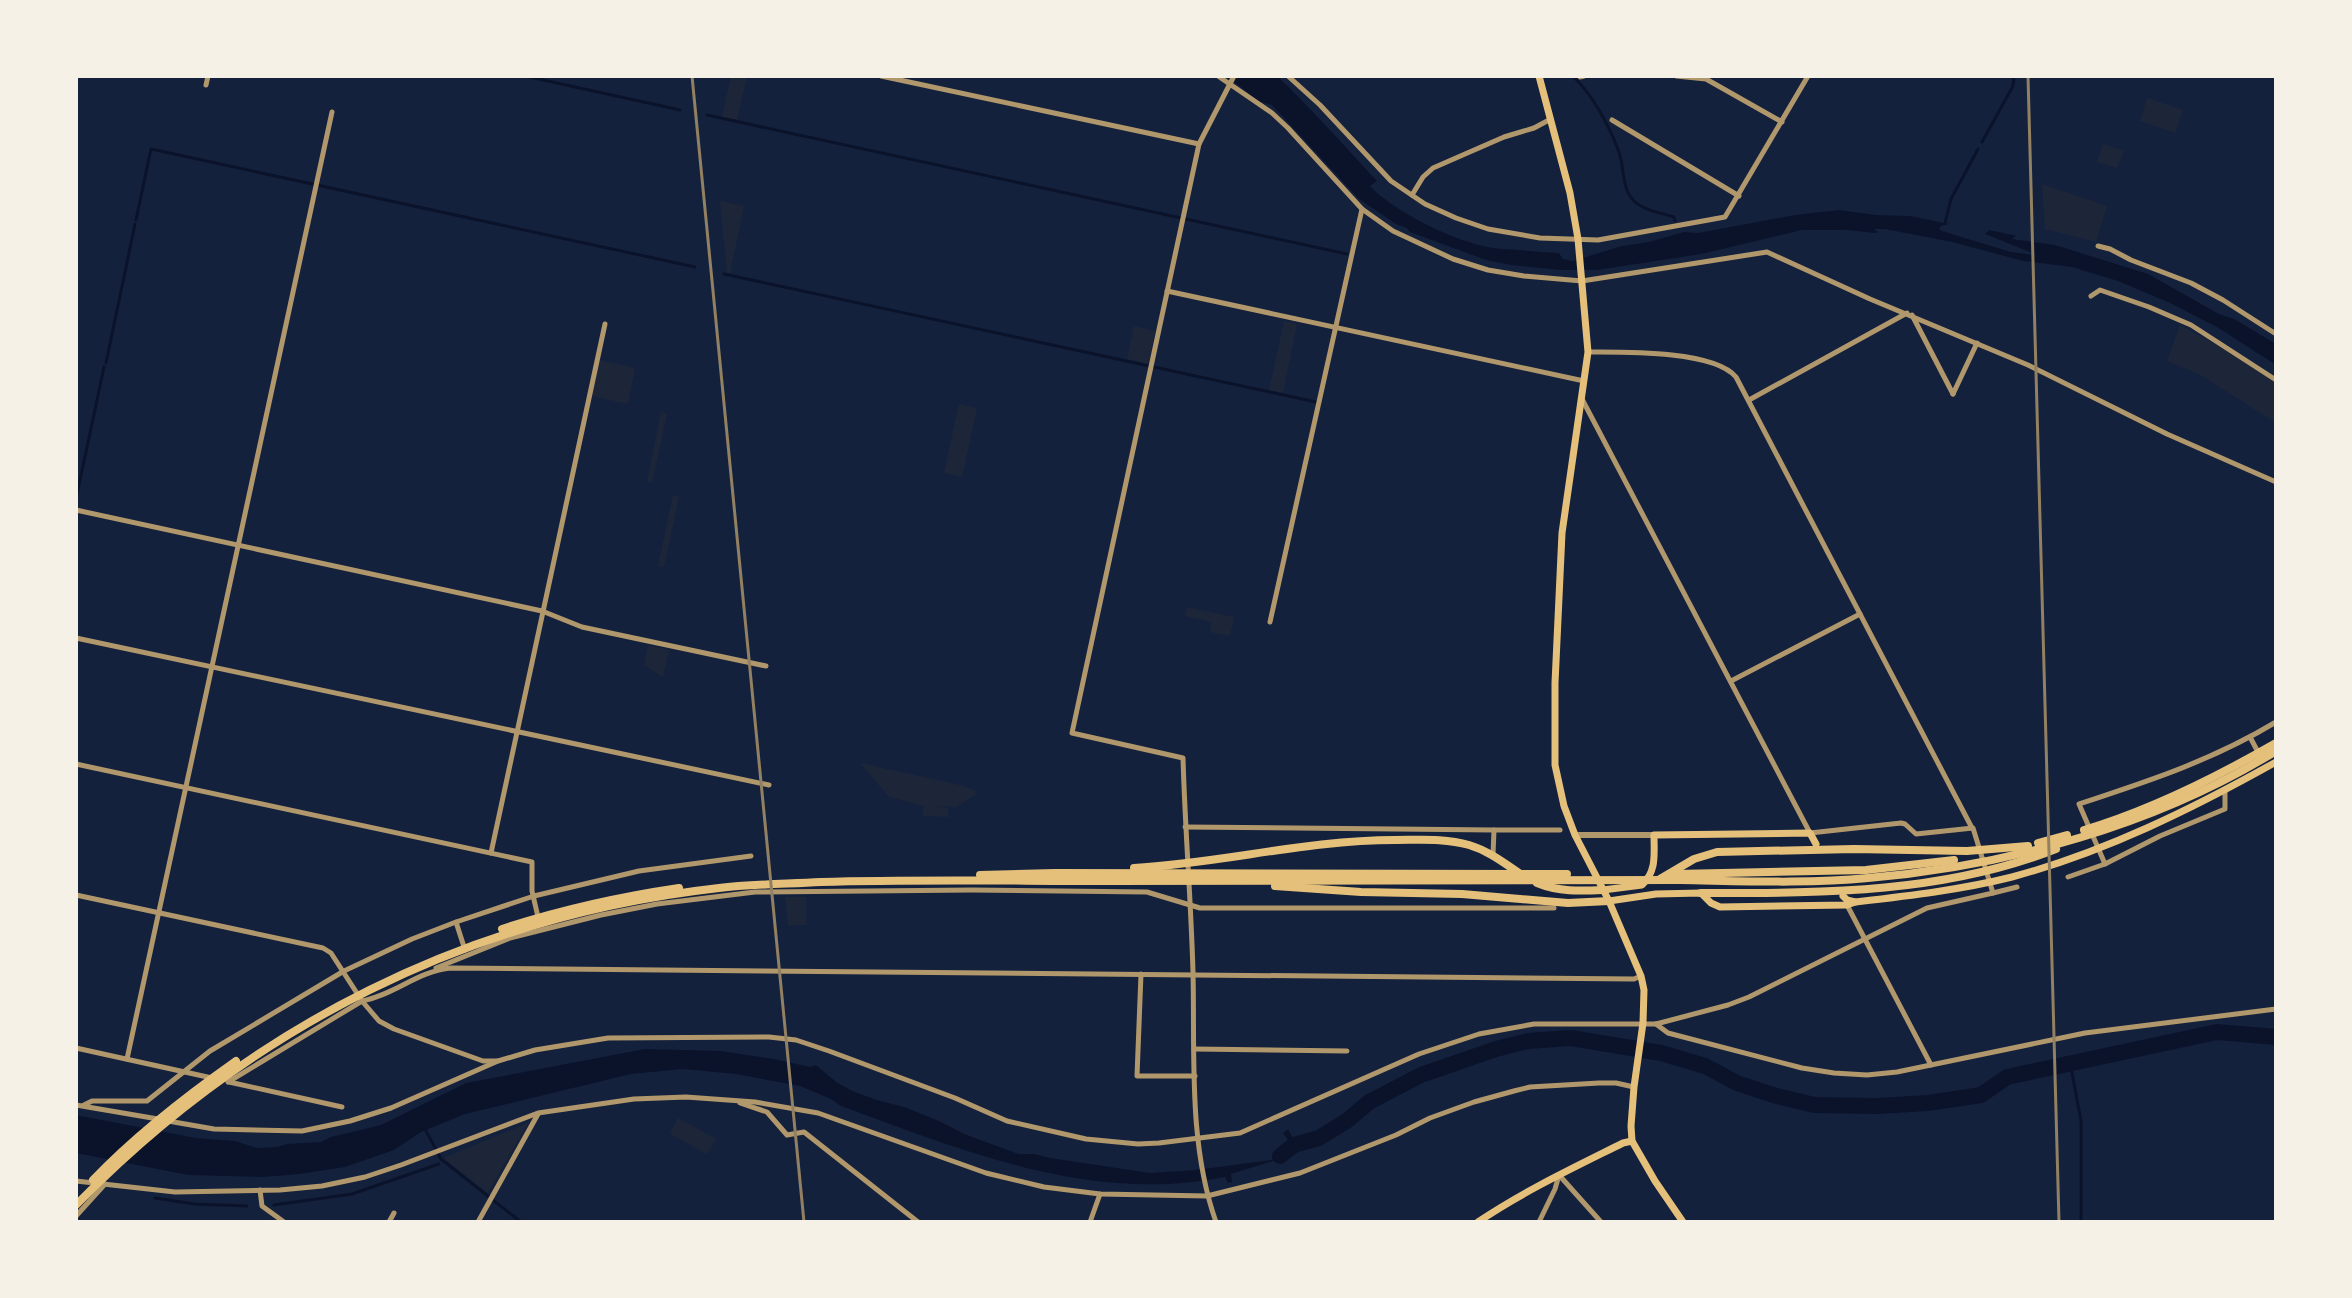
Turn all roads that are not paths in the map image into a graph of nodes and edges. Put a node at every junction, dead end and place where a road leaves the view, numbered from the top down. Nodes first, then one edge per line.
1 (208, 76) edge
2 (881, 76) edge
3 (1218, 76) edge
4 (1288, 76) edge
5 (1539, 76) edge
6 (1676, 76) edge
7 (1808, 76) edge
8 (1231, 80) edge
9 (206, 85) dead end
10 (332, 112) dead end
11 (1549, 120) junction
12 (1612, 120) dead end
13 (1782, 122) junction
14 (1199, 144) junction
15 (1412, 195) junction
16 (1739, 196) junction
17 (1362, 209) junction
18 (1577, 241) junction
19 (2098, 246) dead end
20 (1582, 279) junction
21 (1167, 291) junction
22 (2091, 296) dead end
23 (1910, 314) junction
24 (605, 324) dead end
25 (1334, 328) junction
26 (2276, 334) edge
27 (1977, 343) junction
28 (1588, 352) junction
29 (2276, 380) edge
30 (1585, 381) junction
31 (1582, 399) junction
32 (1749, 400) junction
33 (2276, 482) edge
34 (76, 510) edge
35 (239, 545) junction
36 (542, 611) junction
37 (1860, 614) junction
38 (1270, 622) dead end
39 (76, 638) edge
40 (766, 666) dead end
41 (212, 667) junction
42 (1731, 681) junction
43 (2276, 722) edge
44 (518, 732) junction
45 (2250, 737) junction
46 (2276, 743) edge
47 (2276, 751) edge
48 (2276, 762) edge
49 (76, 764) edge
50 (2266, 767) junction
51 (769, 785) dead end
52 (186, 787) junction
53 (2225, 791) junction
54 (1185, 827) junction
55 (1973, 828) junction
56 (1494, 830) junction
57 (1560, 830) dead end
58 (2101, 831) junction
59 (1810, 833) junction
60 (1575, 835) junction
61 (1654, 835) junction
62 (1816, 844) dead end
63 (491, 853) junction
64 (1493, 855) junction
65 (751, 856) dead end
66 (1969, 858) junction
67 (2105, 864) junction
68 (1055, 873) junction
69 (1195, 877) junction
70 (2068, 877) dead end
71 (1972, 880) junction
72 (1642, 885) junction
73 (2017, 887) dead end
74 (1603, 890) junction
75 (1701, 893) junction
76 (1993, 893) junction
77 (76, 895) edge
78 (534, 896) junction
79 (1843, 896) dead end
80 (1609, 901) junction
81 (1851, 903) junction
82 (1191, 907) junction
83 (1554, 908) dead end
84 (159, 912) junction
85 (456, 922) junction
86 (541, 930) junction
87 (1866, 938) junction
88 (467, 954) junction
89 (344, 971) junction
90 (1141, 974) junction
91 (1193, 974) junction
92 (419, 976) junction
93 (1641, 976) junction
94 (362, 1001) junction
95 (2276, 1009) edge
96 (1656, 1024) junction
97 (1643, 1026) junction
98 (76, 1048) edge
99 (1194, 1049) junction
100 (1347, 1051) dead end
101 (127, 1059) junction
102 (498, 1061) junction
103 (1931, 1065) junction
104 (183, 1072) junction
105 (1195, 1076) junction
106 (228, 1082) junction
107 (1634, 1083) junction
108 (735, 1102) junction
109 (79, 1105) edge
110 (342, 1107) dead end
111 (538, 1113) junction
112 (1198, 1140) junction
113 (1632, 1141) junction
114 (1559, 1175) junction
115 (76, 1181) edge
116 (105, 1184) junction
117 (260, 1190) junction
118 (1100, 1194) junction
119 (1207, 1194) junction
120 (76, 1197) edge
121 (76, 1205) edge
122 (394, 1213) dead end
123 (76, 1216) edge
124 (284, 1222) edge
125 (389, 1222) edge
126 (478, 1222) edge
127 (918, 1222) edge
128 (1090, 1222) edge
129 (1216, 1222) edge
130 (1478, 1222) edge
131 (1539, 1222) edge
132 (1601, 1222) edge
133 (1683, 1222) edge

1 - 9 street
2 - 14 street
3 - 8 street
4 - 15 street
5 - 11 main road
6 - 13 street
7 - 13 street
8 - 14 street
8 - 17 street
10 - 35 street
11 - 15 street
11 - 18 main road
12 - 16 street
13 - 16 street
14 - 21 street
15 - 18 street
16 - 18 street
17 - 20 street
17 - 25 street
18 - 20 main road
19 - 26 street
20 - 23 street
20 - 28 main road
21 - 25 street
21 - 54 street
22 - 29 street
23 - 27 street
23 - 27 street
23 - 32 street
24 - 36 street
25 - 30 street
25 - 38 street
27 - 33 street
28 - 30 main road
28 - 32 street
30 - 31 main road
31 - 42 street
31 - 60 main road
32 - 37 street
34 - 35 street
35 - 36 street
35 - 41 street
36 - 40 street
36 - 44 street
37 - 42 street
37 - 55 street
39 - 41 street
41 - 44 street
41 - 52 street
42 - 59 street
43 - 45 street
44 - 51 street
44 - 63 street
45 - 50 street
45 - 67 street
46 - 66 highway
47 - 58 highway
48 - 50 main road
49 - 52 street
50 - 53 main road
52 - 63 street
52 - 84 street
53 - 67 street
53 - 71 main road
54 - 56 street
54 - 82 street
55 - 59 street
55 - 76 street
56 - 57 street
56 - 64 street
58 - 66 highway
58 - 71 highway
59 - 61 main road
59 - 62 main road
60 - 61 street
60 - 74 main road
61 - 72 main road
63 - 78 street
64 - 68 highway
64 - 74 highway
65 - 78 street
66 - 69 highway
66 - 72 highway
67 - 70 street
68 - 69 highway
68 - 120 highway
69 - 80 highway
69 - 121 highway
71 - 75 highway
71 - 81 main road
72 - 74 main road
73 - 76 street
74 - 80 main road
75 - 80 main road
75 - 81 main road
76 - 87 street
77 - 84 street
78 - 85 street
78 - 86 street
79 - 81 main road
80 - 93 main road
81 - 87 street
82 - 83 street
82 - 86 street
82 - 91 street
84 - 89 street
84 - 101 street
85 - 88 street
85 - 89 street
86 - 88 street
87 - 96 street
87 - 103 street
88 - 92 street
89 - 94 street
89 - 104 street
90 - 91 street
90 - 92 street
90 - 105 street
91 - 93 street
91 - 99 street
92 - 94 street
93 - 97 main road
94 - 102 street
94 - 106 street
95 - 103 street
96 - 97 street
96 - 103 street
97 - 107 main road
97 - 112 street
98 - 101 street
99 - 100 street
99 - 105 street
101 - 104 street
102 - 109 street
102 - 112 street
104 - 106 street
104 - 109 street
105 - 112 street
106 - 110 street
107 - 113 main road
107 - 119 street
108 - 111 street
108 - 118 street
108 - 127 street
111 - 117 street
111 - 126 street
112 - 119 street
113 - 114 main road
113 - 133 main road
114 - 130 main road
114 - 131 street
114 - 132 street
115 - 116 street
116 - 117 street
116 - 123 street
117 - 124 street
118 - 119 street
118 - 128 street
119 - 129 street
122 - 125 street

